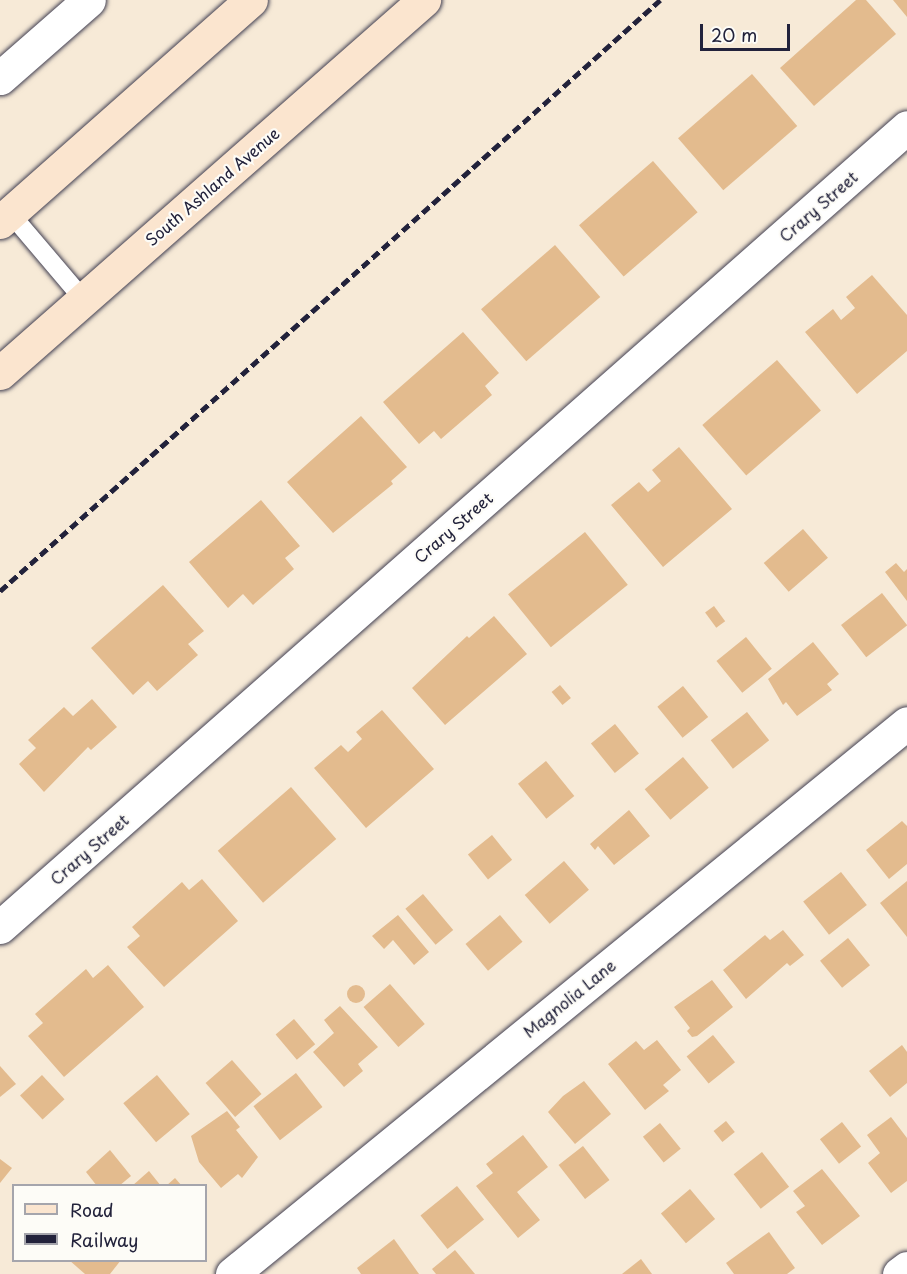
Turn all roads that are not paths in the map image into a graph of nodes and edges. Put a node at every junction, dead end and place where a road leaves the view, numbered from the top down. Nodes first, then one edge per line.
1 (89, 0) edge
2 (251, 0) edge
3 (424, 0) edge
4 (0, 78) edge
5 (907, 127) edge
6 (5, 217) edge
7 (83, 299) junction
8 (0, 373) edge
9 (907, 723) edge
10 (0, 927) edge
11 (907, 1268) edge
12 (232, 1274) edge
13 (899, 1274) edge

1 - 4 street
2 - 6 main road
3 - 7 main road, South Ashland Avenue
5 - 10 street, Crary Street
6 - 7 lane
7 - 8 main road, South Ashland Avenue
9 - 12 street, Magnolia Lane
11 - 13 street

